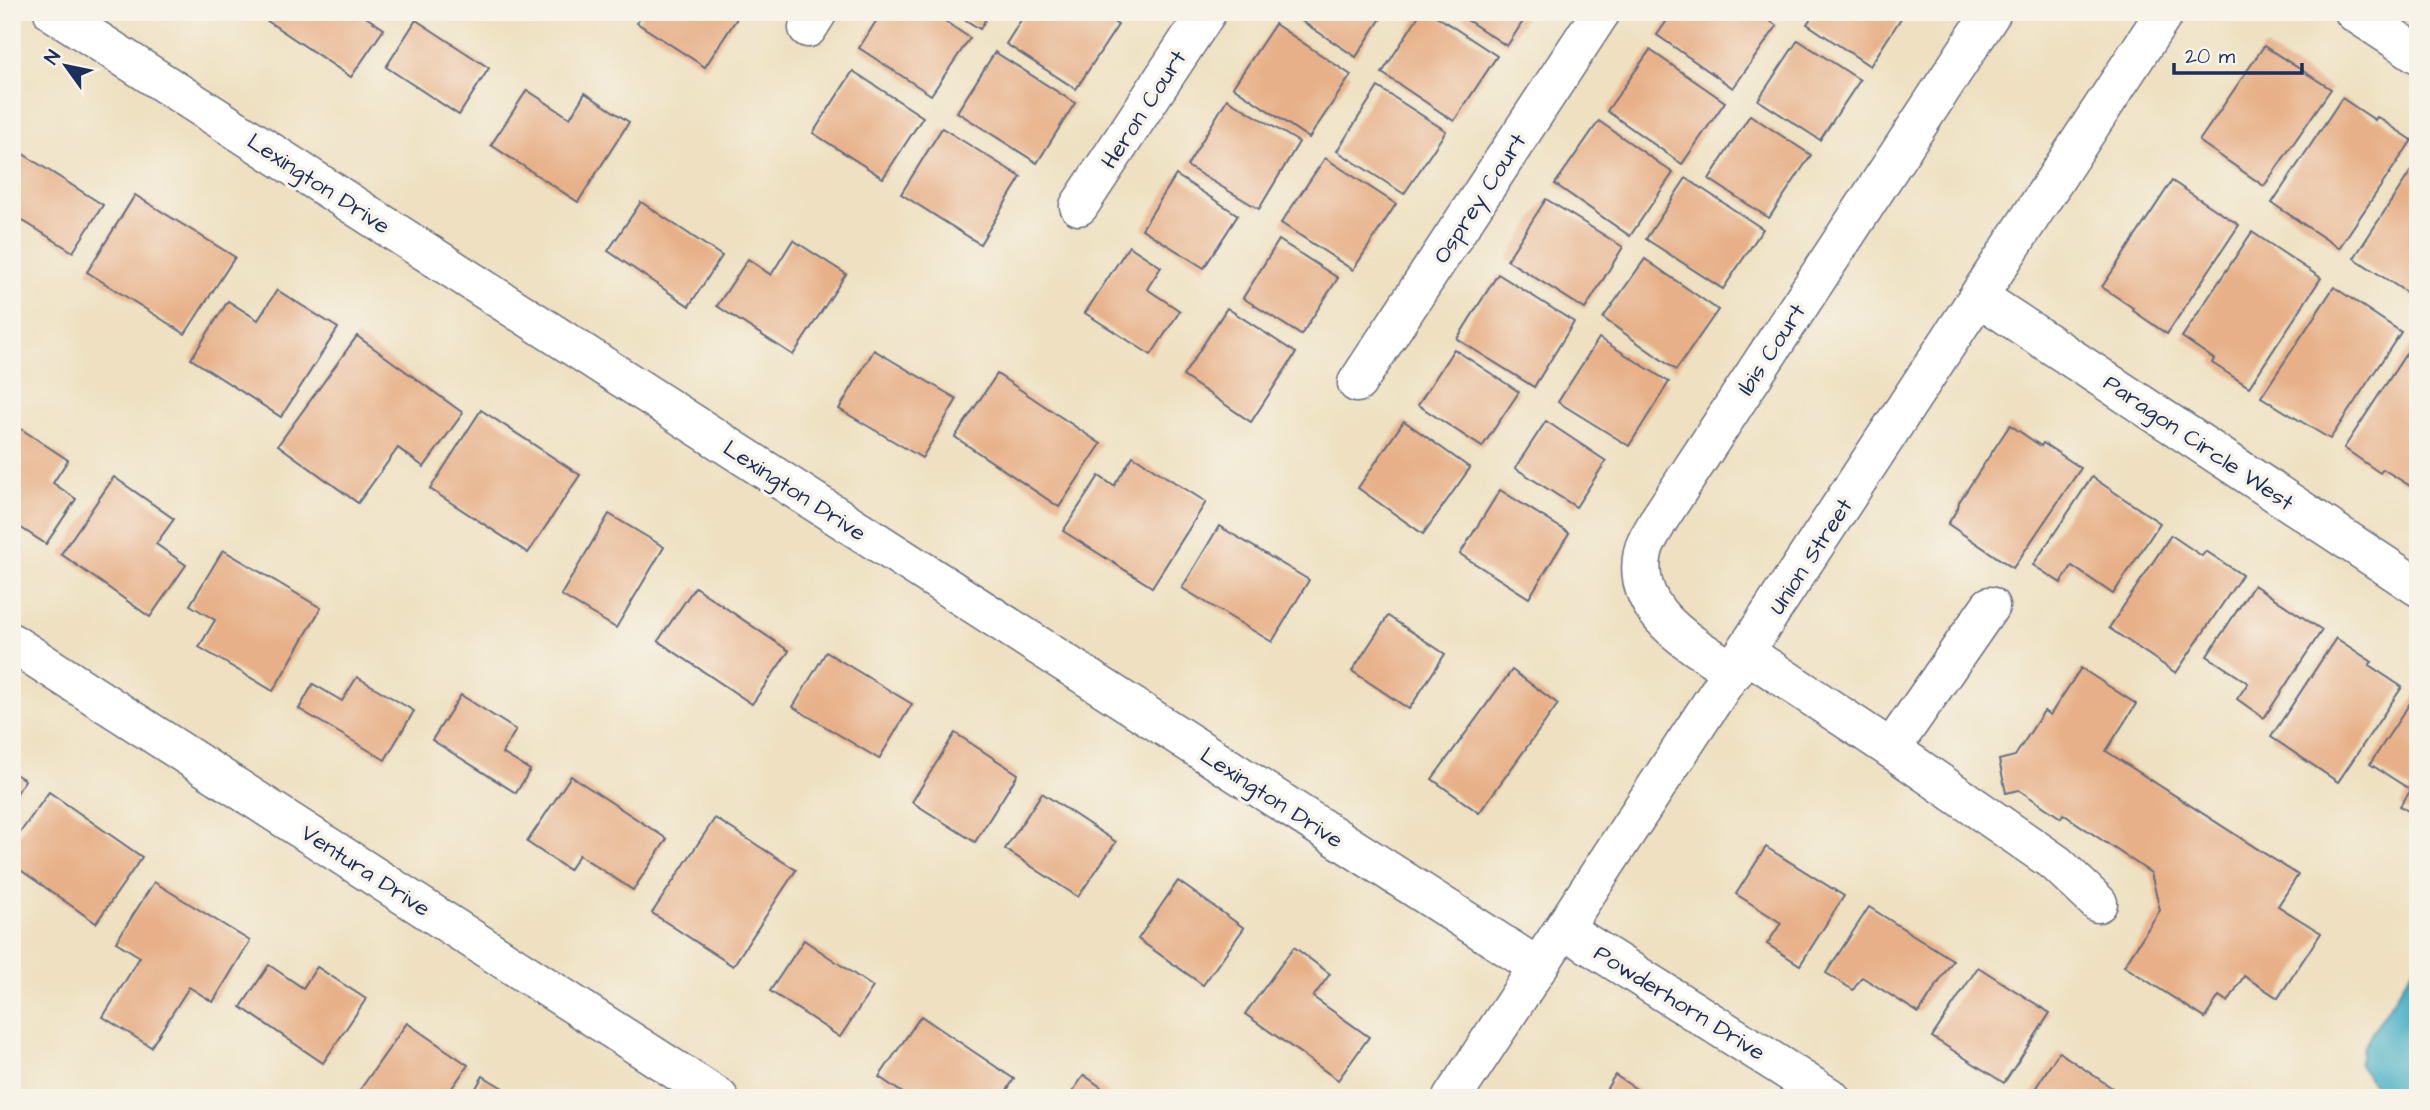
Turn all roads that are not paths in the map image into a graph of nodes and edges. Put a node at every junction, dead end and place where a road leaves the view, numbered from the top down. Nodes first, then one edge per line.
1 (53, 12) edge
2 (1208, 12) edge
3 (1601, 12) edge
4 (1992, 12) edge
5 (2165, 12) edge
6 (2354, 12) edge
7 (2418, 54) edge
8 (1079, 206) dead end
9 (1979, 297) junction
10 (1357, 383) dead end
11 (2418, 587) edge
12 (1990, 606) dead end
13 (12, 643) edge
14 (1740, 663) junction
15 (1891, 749) junction
16 (2098, 903) dead end
17 (1564, 929) junction
18 (1538, 967) junction
19 (719, 1098) edge
20 (1452, 1098) edge
21 (1831, 1098) edge

1 - 18 street, Lexington Drive
2 - 8 street, Heron Court
3 - 10 street, Osprey Court
4 - 14 street, Ibis Court
5 - 9 street, Union Street
6 - 7 street
9 - 11 street, Paragon Circle West
9 - 14 street, Union Street
12 - 15 street
13 - 19 street, Ventura Drive
14 - 15 street, Ibis Court
14 - 17 street, Union Street
15 - 16 street, Ibis Court
17 - 18 street, Union Street
17 - 21 street, Powderhorn Drive
18 - 20 street, Union Street

